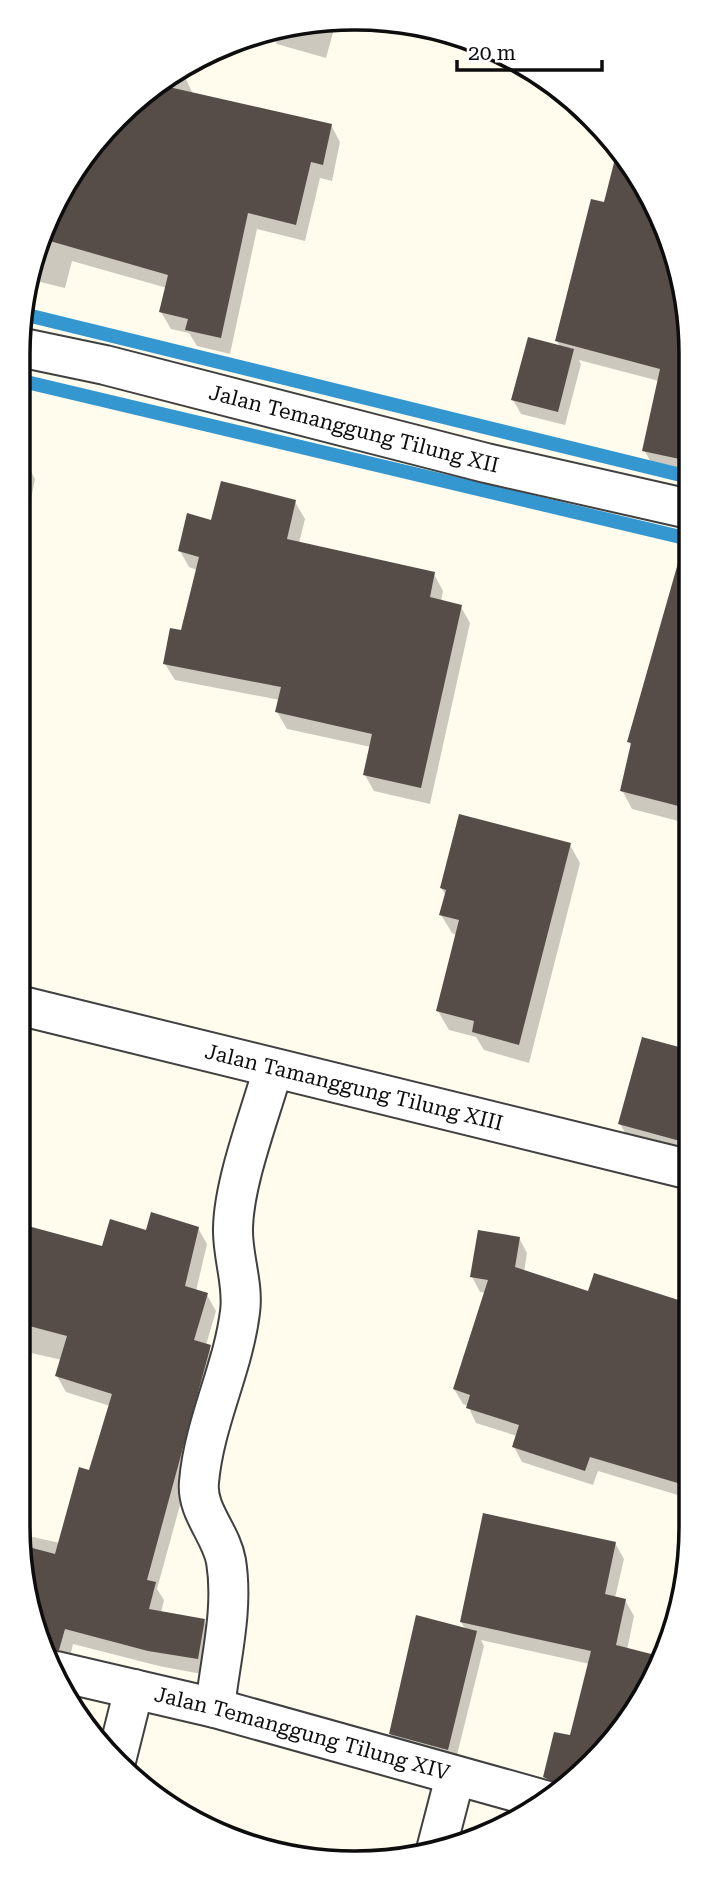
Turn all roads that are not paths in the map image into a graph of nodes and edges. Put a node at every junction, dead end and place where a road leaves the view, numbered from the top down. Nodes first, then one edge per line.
1 (30, 349) edge
2 (679, 507) edge
3 (30, 1008) edge
4 (273, 1069) junction
5 (679, 1167) edge
6 (65, 1673) edge
7 (134, 1689) junction
8 (215, 1708) junction
9 (119, 1750) edge
10 (455, 1777) junction
11 (534, 1797) edge
12 (439, 1840) edge

1 - 2 street, Jalan Temanggung Tilung XII
3 - 4 street, Jalan Tamanggung Tilung XIII
4 - 5 street, Jalan Tamanggung Tilung XIII
4 - 8 street
6 - 7 street, Jalan Temanggung Tilung XIV
7 - 8 street, Jalan Temanggung Tilung XIV
7 - 9 street
8 - 10 street, Jalan Temanggung Tilung XIV
10 - 11 street, Jalan Temanggung Tilung XIV
10 - 12 street

